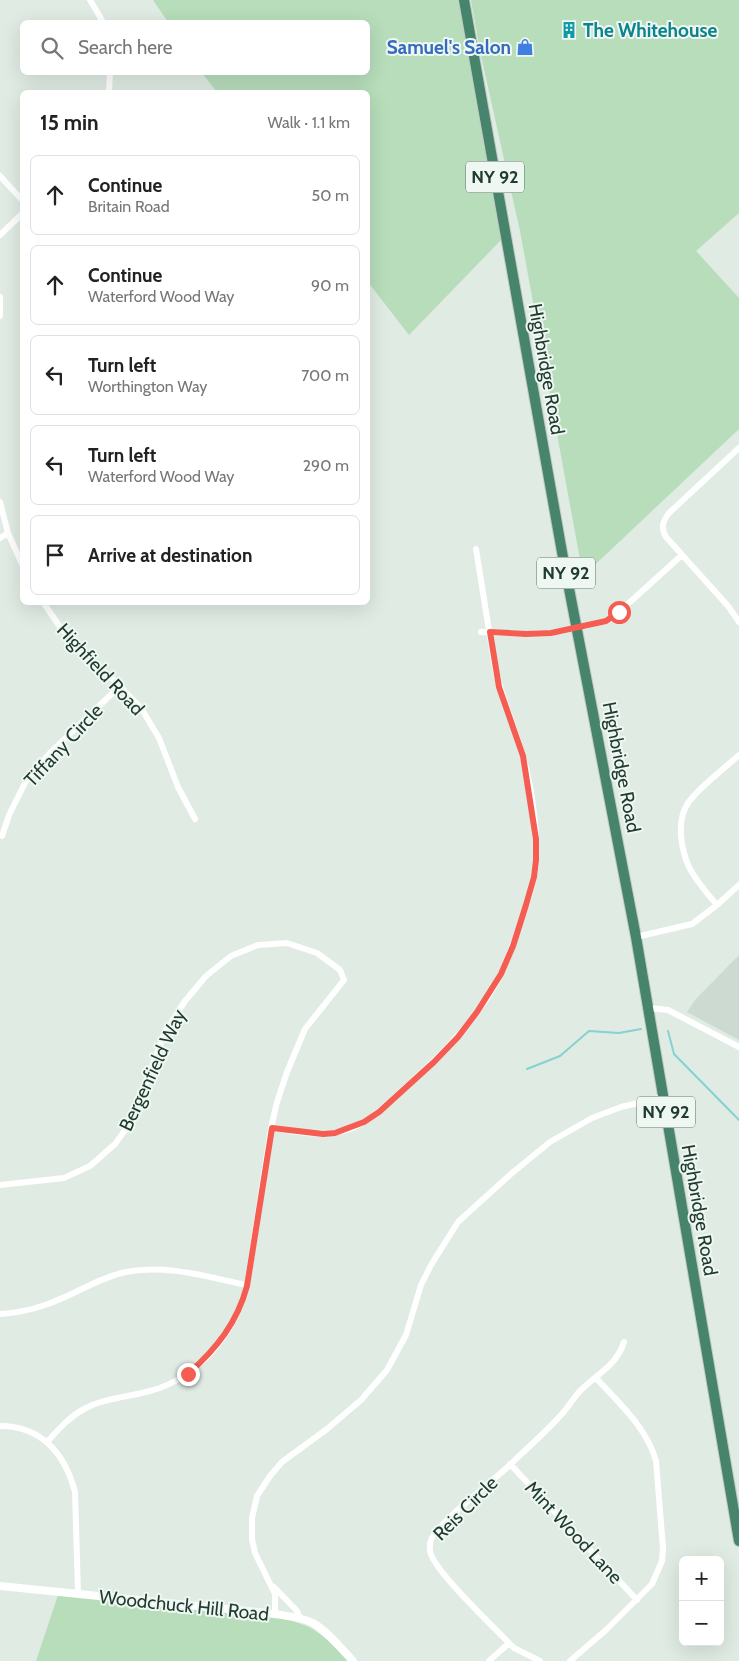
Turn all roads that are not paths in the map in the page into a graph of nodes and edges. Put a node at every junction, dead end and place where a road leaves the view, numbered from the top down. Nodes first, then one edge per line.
1 (90, 0) edge
2 (464, 0) edge
3 (102, 20) edge
4 (110, 75) edge
5 (109, 90) edge
6 (0, 176) edge
7 (20, 198) edge
8 (20, 216) edge
9 (0, 235) edge
10 (0, 297) edge
11 (0, 316) edge
12 (739, 448) edge
13 (0, 502) edge
14 (8, 533) junction
15 (0, 538) edge
16 (476, 550) dead end
17 (682, 555) junction
18 (20, 560) edge
19 (45, 605) edge
20 (737, 612) edge
21 (739, 622) edge
22 (577, 628) junction
23 (481, 632) dead end
24 (490, 632) junction
25 (120, 686) junction
26 (739, 755) edge
27 (195, 819) dead end
28 (2, 836) dead end
29 (739, 885) edge
30 (718, 904) junction
31 (636, 937) junction
32 (649, 1008) junction
33 (739, 1047) edge
34 (664, 1097) junction
35 (272, 1128) junction
36 (0, 1185) edge
37 (247, 1286) junction
38 (0, 1314) edge
39 (624, 1342) dead end
40 (596, 1378) junction
41 (0, 1426) edge
42 (47, 1442) junction
43 (510, 1464) junction
44 (739, 1541) edge
45 (272, 1584) junction
46 (0, 1586) edge
47 (78, 1594) junction
48 (638, 1600) junction
49 (275, 1614) junction
50 (300, 1618) junction
51 (509, 1643) junction
52 (353, 1661) edge
53 (489, 1661) edge
54 (540, 1661) edge
55 (570, 1661) edge

1 - 3 street
2 - 22 highway, Highbridge Road / NY 92
4 - 5 street
6 - 7 street
8 - 9 street
10 - 11 street
12 - 17 street
13 - 14 street
14 - 15 street
14 - 18 street
16 - 24 street
17 - 20 street
17 - 22 street
19 - 25 street, Highfield Road
20 - 21 street
22 - 24 street
22 - 31 highway, Highbridge Road / NY 92
23 - 24 street
24 - 35 street
25 - 27 street, Highfield Road
25 - 28 street, Tiffany Circle
26 - 30 street
29 - 30 street
30 - 31 street
31 - 32 highway, Highbridge Road / NY 92
32 - 33 street
32 - 34 highway, Highbridge Road / NY 92
34 - 44 highway, Highbridge Road / NY 92
34 - 45 street
35 - 36 street, Bergenfield Way
35 - 37 street
37 - 38 street
37 - 42 street
39 - 40 street, Reis Circle
40 - 43 street, Reis Circle
40 - 48 street
41 - 42 street
42 - 47 street
43 - 48 street, Mint Wood Lane
43 - 51 street, Reis Circle
45 - 49 street
45 - 50 street
46 - 47 street, Woodchuck Hill Road
47 - 49 street, Woodchuck Hill Road
48 - 55 street
49 - 50 street, Woodchuck Hill Road
50 - 52 street, Woodchuck Hill Road
51 - 53 street
51 - 54 street, Reis Circle

